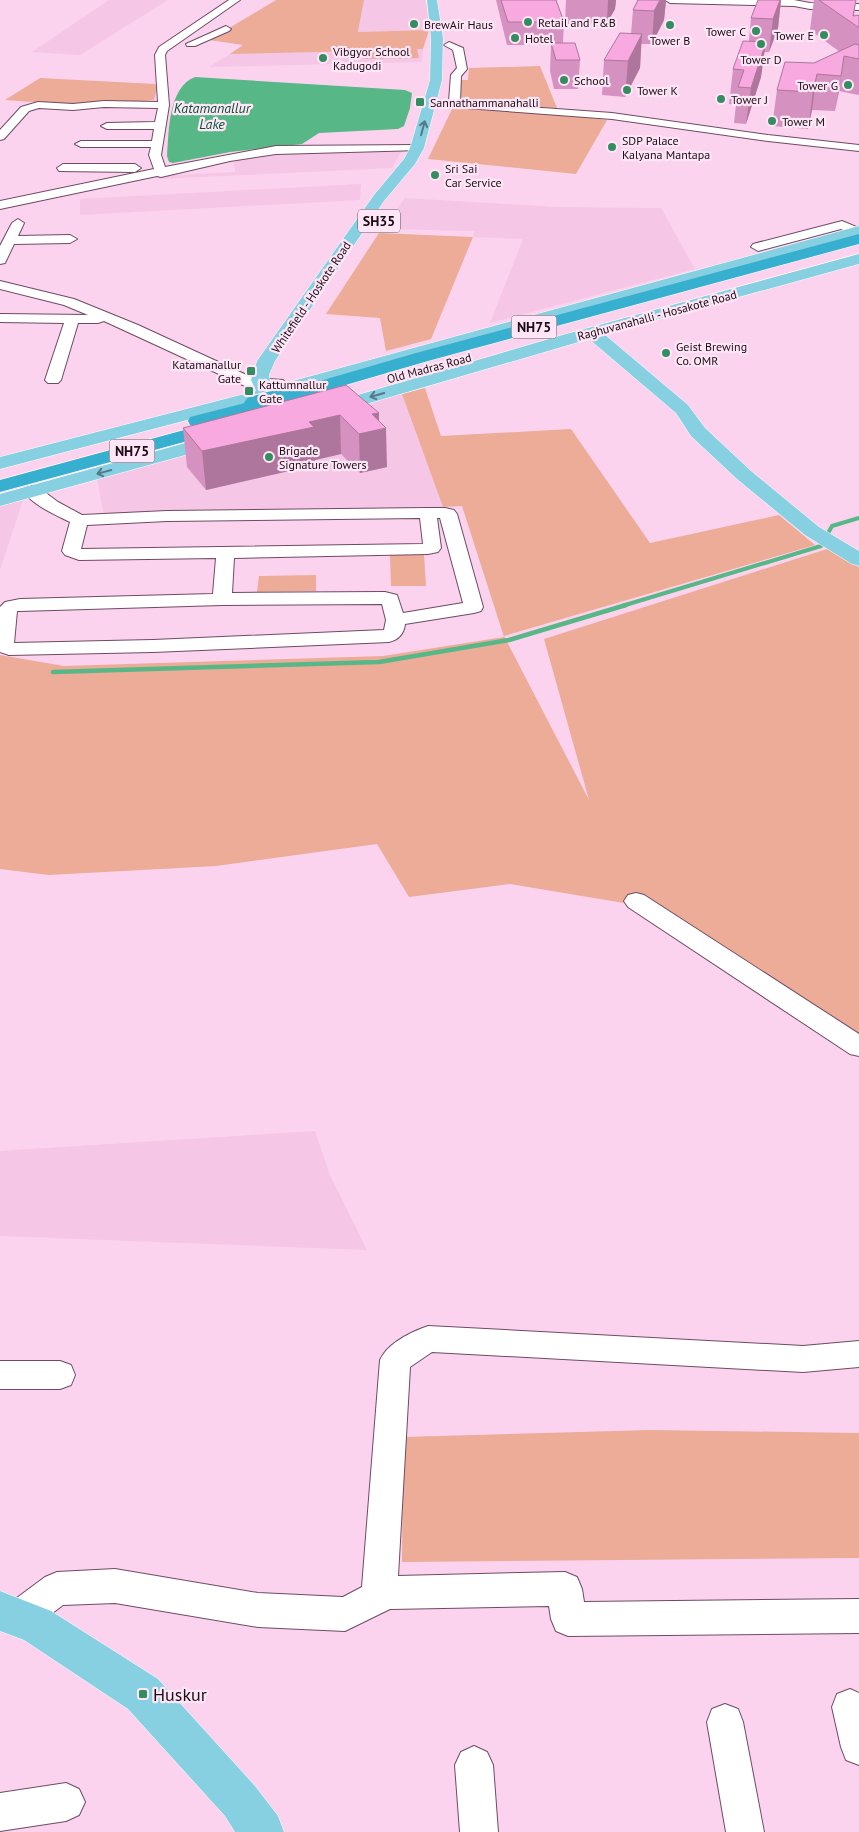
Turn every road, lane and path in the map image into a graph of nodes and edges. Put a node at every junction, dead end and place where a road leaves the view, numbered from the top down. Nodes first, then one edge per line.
1 (235, 0) edge
2 (432, 0) edge
3 (443, 0) edge
4 (670, 0) edge
5 (734, 0) edge
6 (757, 1) edge
7 (822, 6) junction
8 (859, 7) edge
9 (831, 18) dead end
10 (226, 29) dead end
11 (161, 58) junction
12 (430, 103) junction
13 (449, 104) junction
14 (164, 105) junction
15 (440, 120) dead end
16 (161, 125) junction
17 (107, 126) dead end
18 (0, 137) edge
19 (157, 144) junction
20 (433, 145) dead end
21 (417, 148) junction
22 (859, 148) edge
23 (146, 157) junction
24 (412, 167) junction
25 (63, 168) dead end
26 (160, 171) junction
27 (83, 176) dead end
28 (39, 182) dead end
29 (104, 185) junction
30 (35, 198) junction
31 (0, 205) edge
32 (18, 223) dead end
33 (855, 229) edge
34 (70, 239) dead end
35 (11, 240) junction
36 (758, 247) dead end
37 (858, 256) edge
38 (0, 260) edge
39 (0, 285) edge
40 (0, 289) edge
41 (16, 289) junction
42 (0, 318) edge
43 (107, 318) junction
44 (72, 319) junction
45 (592, 333) junction
46 (301, 336) dead end
47 (53, 380) dead end
48 (282, 398) junction
49 (243, 433) edge
50 (0, 463) edge
51 (0, 475) edge
52 (0, 486) edge
53 (52, 486) junction
54 (32, 491) junction
55 (0, 500) edge
56 (428, 513) junction
57 (81, 519) junction
58 (225, 552) junction
59 (859, 560) edge
60 (222, 599) junction
61 (396, 620) junction
62 (636, 901) dead end
63 (859, 1047) edge
64 (859, 1354) edge
65 (0, 1375) edge
66 (60, 1375) dead end
67 (380, 1593) junction
68 (9, 1615) edge
69 (859, 1616) edge
70 (850, 1706) dead end
71 (725, 1722) dead end
72 (859, 1747) edge
73 (474, 1765) dead end
74 (66, 1802) dead end
75 (0, 1812) edge
76 (262, 1832) edge
77 (479, 1832) edge
78 (745, 1832) edge

1 - 11 street
2 - 12 main road, Whitefield - Hoskote Road / SH35
3 - 13 main road
4 - 5 street
5 - 6 street
6 - 7 street
7 - 8 street
7 - 9 street
10 - 11 street
11 - 14 street
12 - 13 street
21 -> 12 main road, Whitefield - Hoskote Road / SH35
13 - 15 main road
13 - 22 street
14 - 16 street
14 - 18 street
16 - 17 street
16 - 19 street
19 - 23 street
19 - 23 street
20 - 24 main road, Whitefield - Hoskote Road / SH35
21 - 24 main road, Whitefield - Hoskote Road / SH35
21 - 26 street
23 - 26 street
24 - 46 main road, Whitefield - Hoskote Road / SH35
24 - 48 main road, Whitefield - Hoskote Road / SH35
25 - 26 street
26 - 29 street
27 - 29 street
28 - 30 street
29 - 30 street
30 - 31 street
32 - 35 street
33 - 36 street
33 - 48 main road, Old Madras Road
33 - 48 highway, NH75
34 - 35 street
35 - 38 street
37 - 45 main road, Raghuvanahalli - Hosakote Road
37 - 48 highway, Old Madras Road / NH75
39 - 41 street
40 - 41 street
41 - 43 street
42 - 44 street
43 - 44 street
43 - 48 street
44 - 47 street
45 -> 48 main road, Raghuvanahalli - Hosakote Road
45 - 59 main road
48 - 50 main road
48 - 51 highway, NH75
48 - 52 highway, Old Madras Road / NH75
49 -> 53 main road
53 - 54 main road
53 - 57 street
54 - 55 main road
54 - 57 street
56 - 57 street
56 - 58 street
56 - 61 street
57 - 58 street
58 - 60 street
60 - 61 street
60 - 61 street
62 - 63 street
64 - 67 street
65 - 66 street
67 - 68 street
67 - 69 street
68 - 76 main road
70 - 72 street
71 - 78 street
73 - 77 street
74 - 75 street

